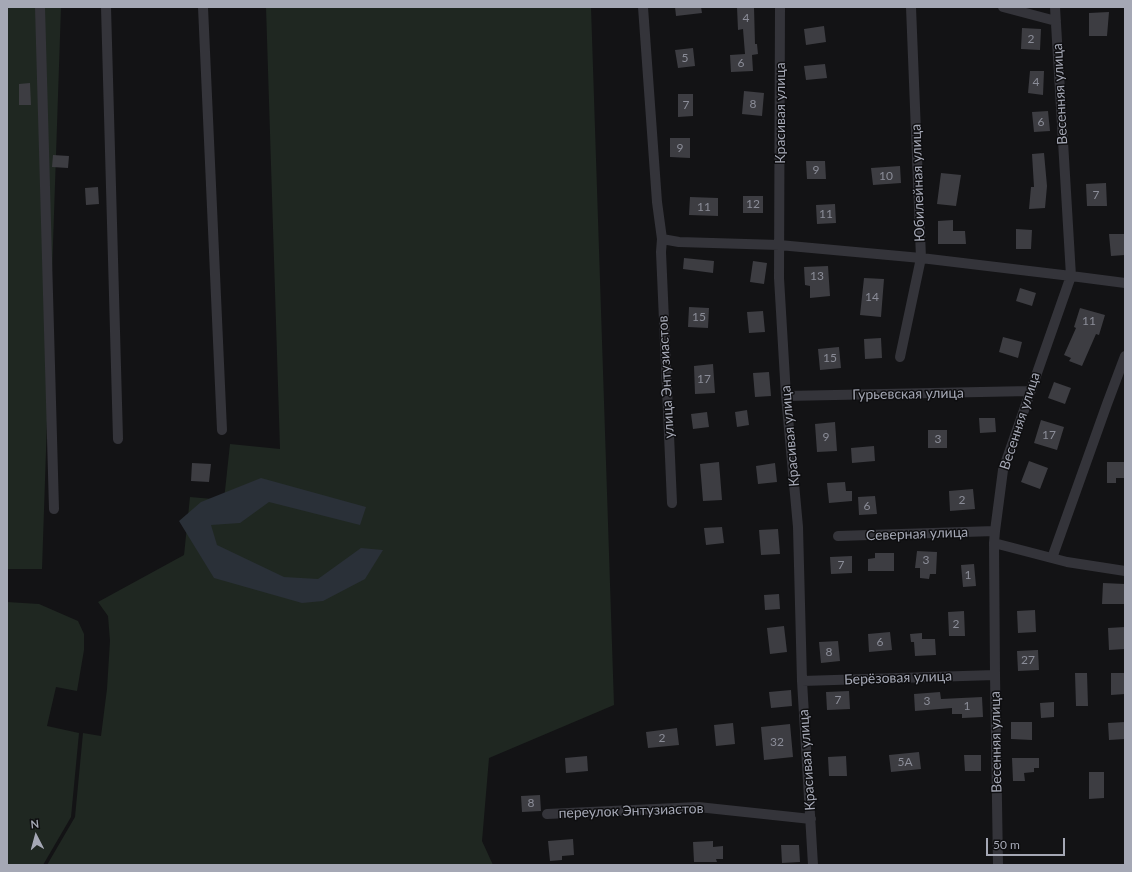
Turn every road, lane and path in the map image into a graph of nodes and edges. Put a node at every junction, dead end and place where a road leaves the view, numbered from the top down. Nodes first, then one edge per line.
1 (40, 7) edge
2 (106, 7) edge
3 (203, 7) edge
4 (643, 7) edge
5 (780, 7) edge
6 (911, 7) edge
7 (1003, 7) edge
8 (1056, 7) edge
9 (1056, 21) junction
10 (662, 239) junction
11 (779, 245) junction
12 (921, 258) junction
13 (1071, 276) junction
14 (1125, 284) edge
15 (1125, 356) edge
16 (900, 357) dead end
17 (1030, 391) junction
18 (786, 396) junction
19 (222, 430) dead end
20 (118, 439) dead end
21 (672, 502) dead end
22 (54, 508) dead end
23 (995, 531) junction
24 (838, 536) dead end
25 (994, 543) junction
26 (1052, 558) junction
27 (1125, 571) edge
28 (995, 675) junction
29 (802, 681) junction
30 (547, 814) dead end
31 (811, 819) junction
32 (813, 865) edge
33 (998, 865) edge

1 - 22 street
2 - 20 street
3 - 19 street
4 - 10 street
5 - 11 street, Красивая улица
6 - 12 street, Юбилейная улица
7 - 9 street
8 - 9 street, Весенняя улица
9 - 13 street, Весенняя улица
10 - 11 street
10 - 21 street, улица Энтузиастов
11 - 12 street
11 - 18 street, Красивая улица
12 - 13 street
12 - 16 street, Юбилейная улица
13 - 14 street
13 - 17 street, Весенняя улица
15 - 26 street
17 - 18 street, Гурьевская улица
17 - 23 street, Весенняя улица
18 - 29 street, Красивая улица
23 - 24 street, Северная улица
23 - 25 street, Весенняя улица
25 - 26 street
25 - 28 street, Весенняя улица
26 - 27 street
28 - 29 street, Берёзовая улица
28 - 33 street, Весенняя улица
29 - 31 street, Красивая улица
30 - 31 street, переулок Энтузиастов
31 - 32 street, Красивая улица

